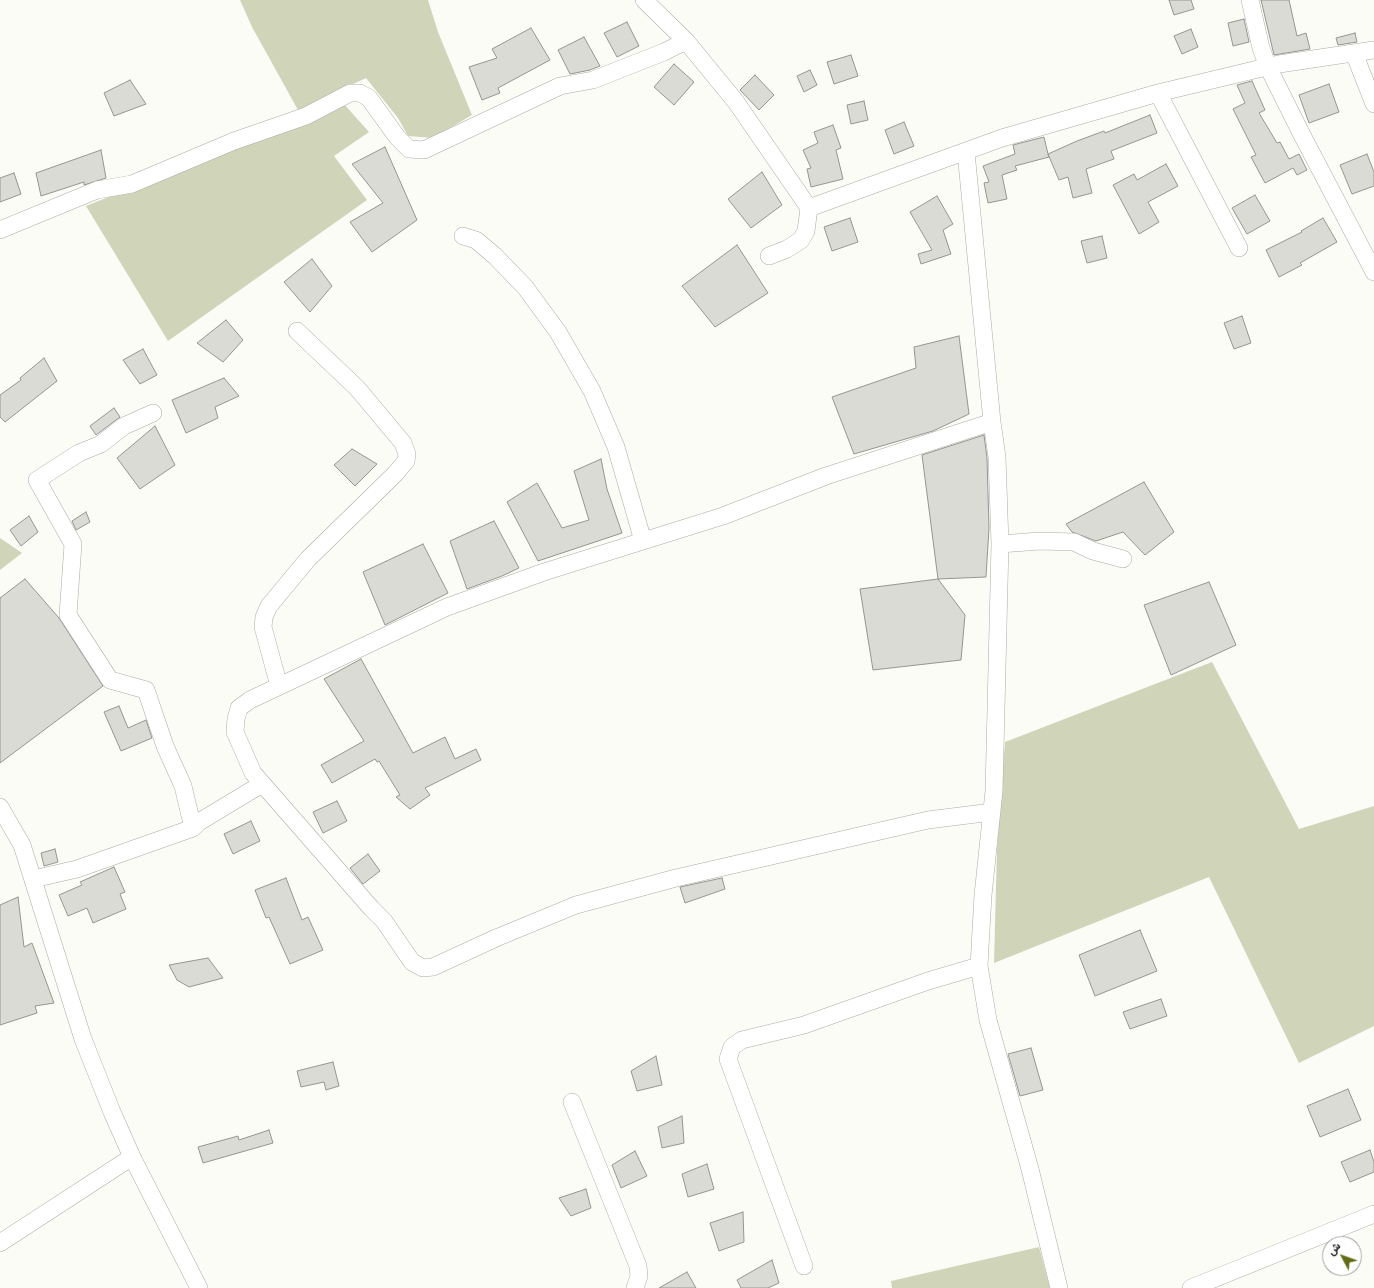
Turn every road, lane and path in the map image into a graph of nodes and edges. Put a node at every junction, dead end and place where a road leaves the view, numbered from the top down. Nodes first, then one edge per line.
1 (644, 0) edge
2 (1250, 0) edge
3 (686, 41) junction
4 (1374, 50) edge
5 (1354, 53) junction
6 (1268, 67) junction
7 (1158, 93) junction
8 (1374, 104) edge
9 (966, 152) junction
10 (809, 208) junction
11 (0, 230) edge
12 (463, 236) dead end
13 (1238, 248) dead end
14 (769, 256) dead end
15 (1374, 272) edge
16 (297, 331) dead end
17 (153, 413) dead end
18 (992, 422) junction
19 (643, 541) junction
20 (1000, 544) junction
21 (1123, 559) dead end
22 (279, 686) junction
23 (262, 784) junction
24 (992, 812) junction
25 (2, 814) edge
26 (193, 828) junction
27 (33, 879) junction
28 (979, 966) junction
29 (572, 1102) dead end
30 (132, 1157) junction
31 (1374, 1214) edge
32 (0, 1243) edge
33 (804, 1266) dead end
34 (199, 1288) edge
35 (636, 1288) edge
36 (1059, 1288) edge
37 (1191, 1288) edge

1 - 3 street
2 - 6 street
3 - 10 street
3 - 11 street
4 - 5 street
5 - 6 street
5 - 8 street
6 - 7 street
6 - 15 street
7 - 9 street
7 - 13 street
9 - 10 street
9 - 18 street
10 - 14 street
12 - 19 street
16 - 22 street
17 - 26 street
18 - 19 street
18 - 20 street
19 - 22 street
20 - 21 street
20 - 24 street
22 - 23 street
23 - 24 street
23 - 26 street
24 - 28 street
25 - 27 street
26 - 27 street
27 - 30 street
28 - 33 street
28 - 36 street
29 - 35 street
30 - 32 street
30 - 34 street
31 - 37 street

